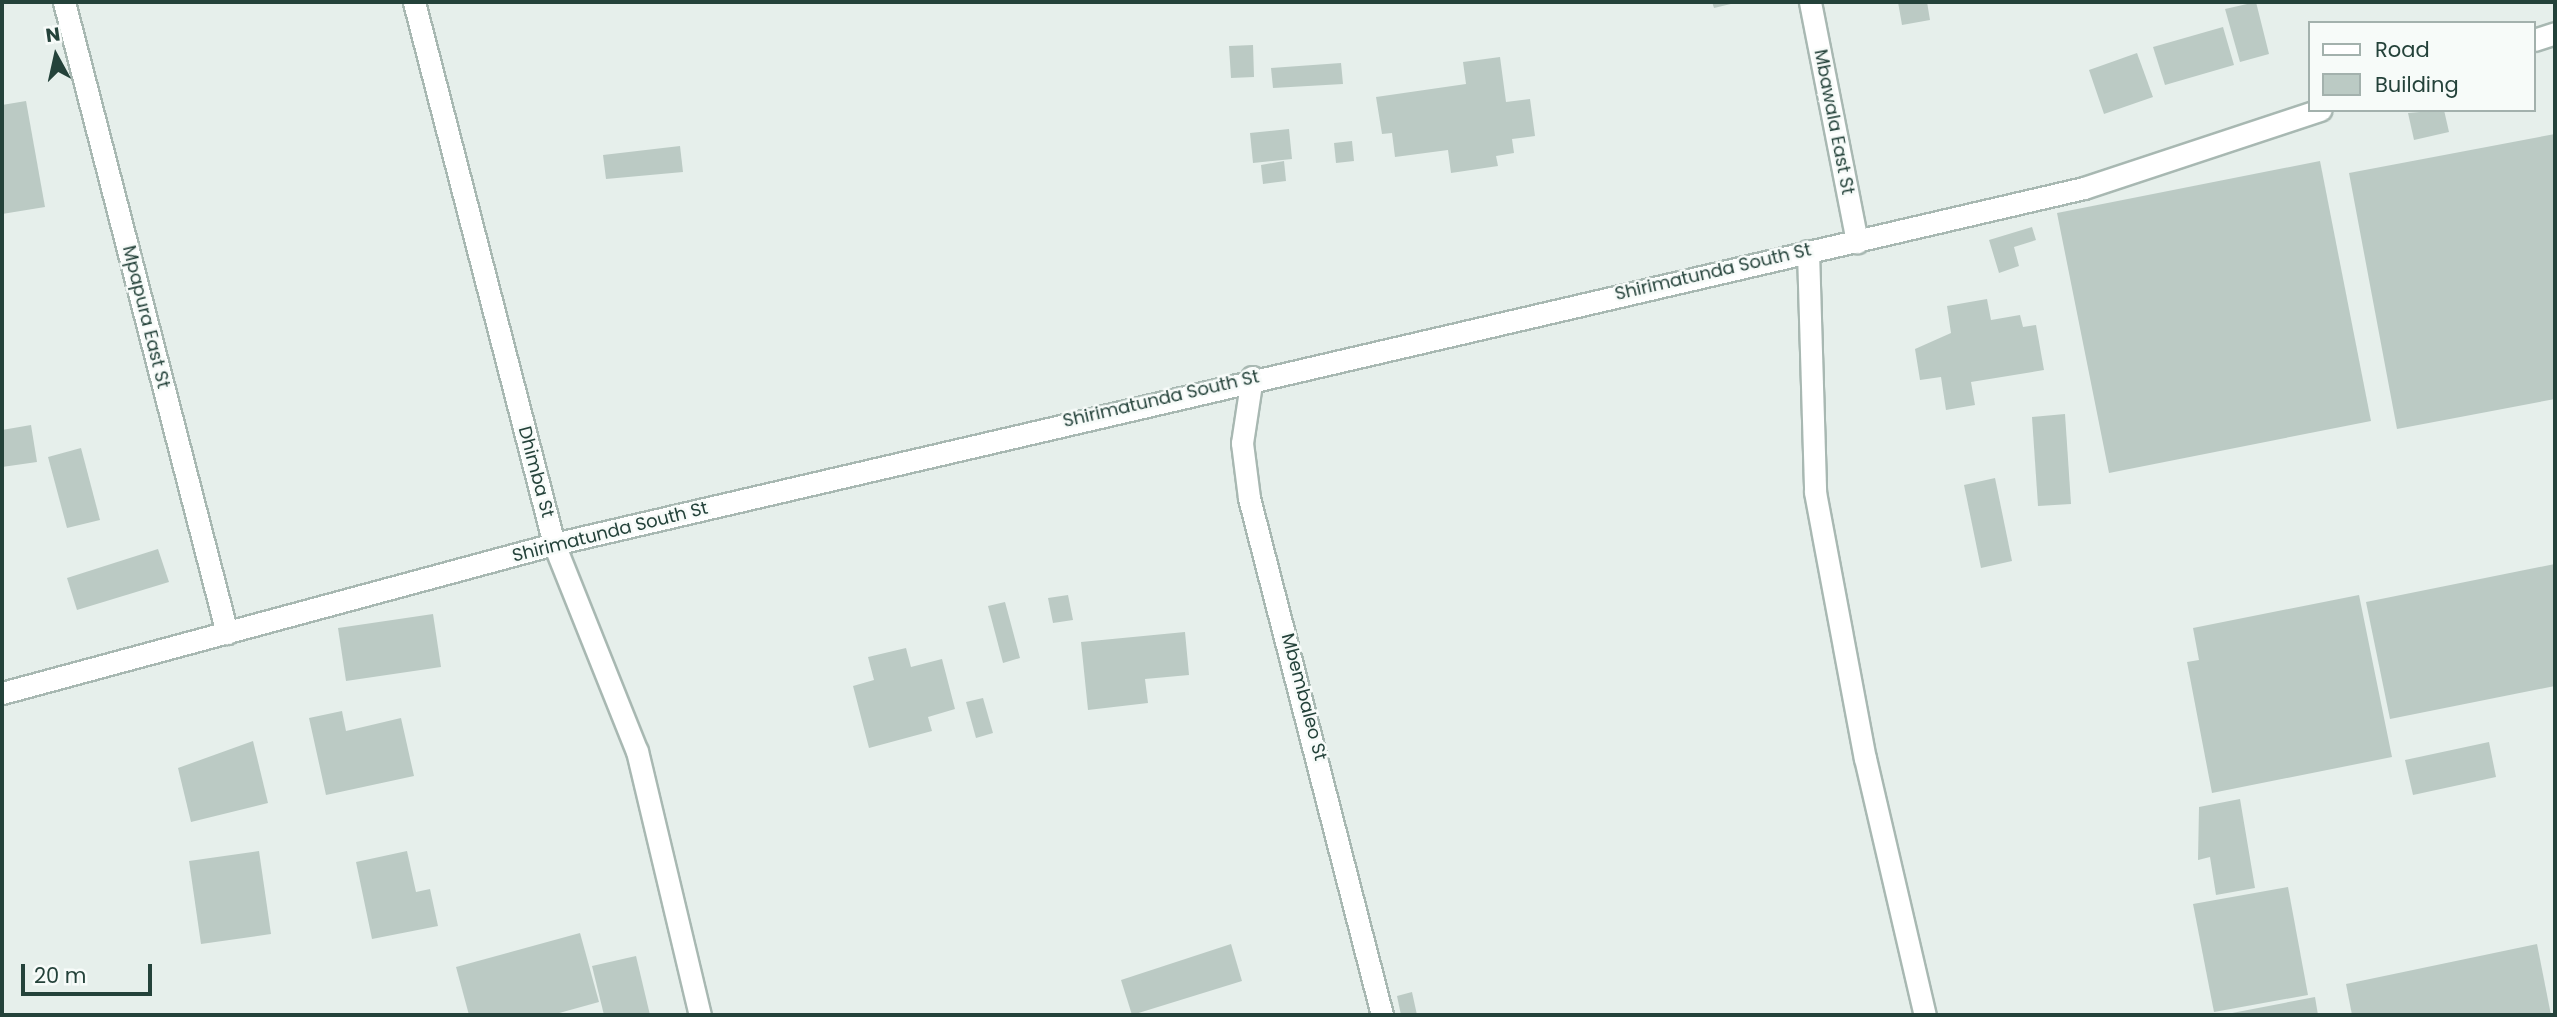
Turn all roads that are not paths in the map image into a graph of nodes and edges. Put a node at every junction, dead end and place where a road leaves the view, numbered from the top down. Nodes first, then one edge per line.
1 (64, 2) edge
2 (414, 2) edge
3 (1810, 2) edge
4 (2555, 33) edge
5 (2536, 39) edge
6 (2314, 112) edge
7 (1857, 242) junction
8 (1808, 251) junction
9 (1252, 377) junction
10 (554, 544) junction
11 (227, 633) junction
12 (2, 693) edge
13 (700, 1015) edge
14 (1382, 1015) edge
15 (1925, 1015) edge

1 - 11 street, Mpapura East St
2 - 10 street, Dhimba St
3 - 7 street, Mbawala East St
4 - 5 street
6 - 7 street, Shirimatunda South St
7 - 8 street, Shirimatunda South St
8 - 9 street, Shirimatunda South St
8 - 15 street
9 - 10 street, Shirimatunda South St
9 - 14 street, Mbembaleo St
10 - 11 street, Shirimatunda South St
10 - 13 street, Dhimba St
11 - 12 street, Shirimatunda South St

